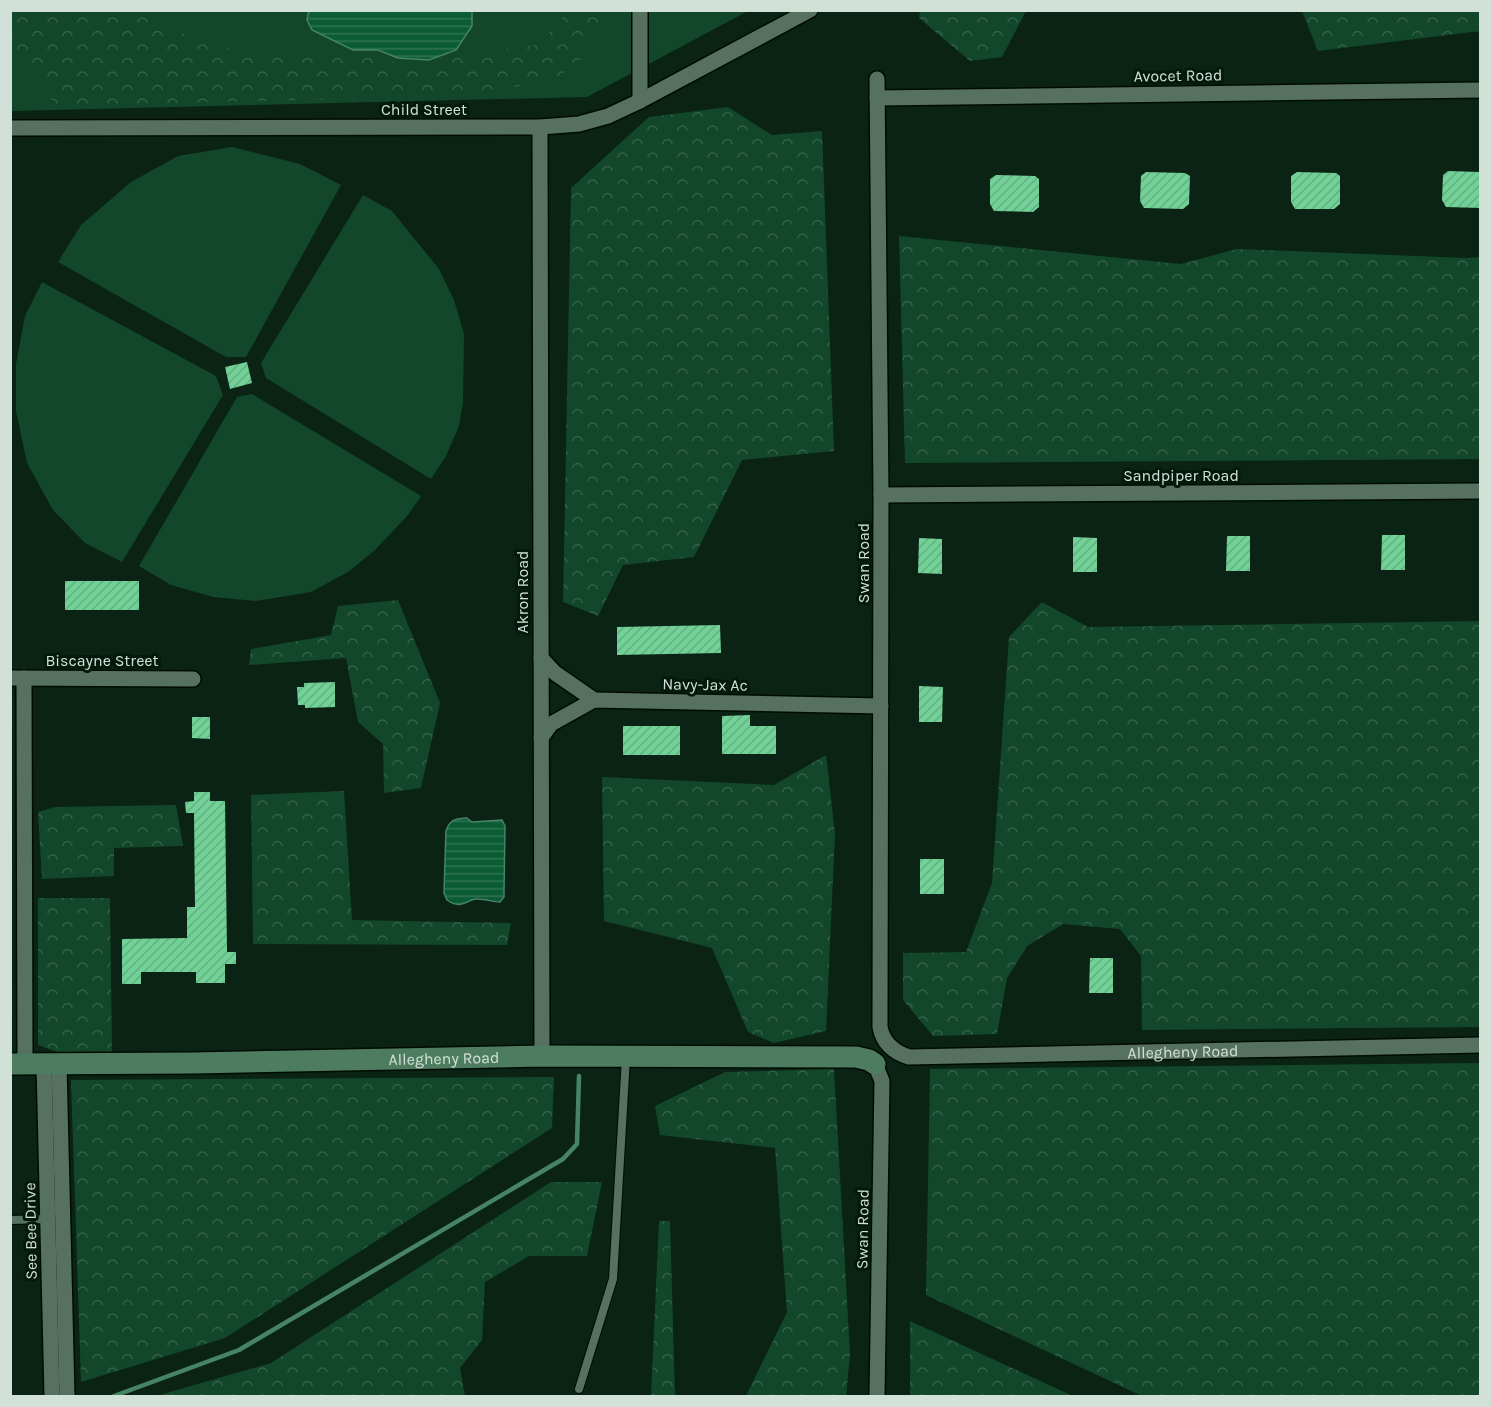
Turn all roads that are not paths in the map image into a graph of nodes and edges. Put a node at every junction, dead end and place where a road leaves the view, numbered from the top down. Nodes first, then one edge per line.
1 (640, 10) edge
2 (810, 10) edge
3 (877, 79) dead end
4 (1480, 90) edge
5 (877, 98) junction
6 (640, 101) junction
7 (540, 127) junction
8 (10, 128) edge
9 (1480, 491) edge
10 (881, 495) junction
11 (541, 658) junction
12 (17, 678) edge
13 (193, 679) dead end
14 (594, 700) junction
15 (881, 705) junction
16 (541, 738) junction
17 (889, 1045) joint
18 (1480, 1045) edge
19 (542, 1056) junction
20 (626, 1056) junction
21 (35, 1064) edge
22 (875, 1064) joint
23 (55, 1218) junction
24 (10, 1220) edge
25 (579, 1389) dead end
26 (52, 1396) edge
27 (67, 1396) edge
28 (877, 1396) edge

1 - 6 street
2 - 6 street, Child Street
3 - 5 street, Swan Road
4 - 5 street, Avocet Road
5 - 10 street, Swan Road
6 - 7 street, Child Street
7 - 8 street, Child Street
7 - 11 street, Akron Road
9 - 10 street, Sandpiper Road
10 - 15 street, Swan Road
11 - 14 street
11 - 16 street, Akron Road
12 - 13 street, Biscayne Street
12 - 21 street, See Bee Drive
14 - 15 street, Navy-Jax Ac
14 - 16 street
15 - 17 street, Swan Road
16 - 19 street, Akron Road
17 - 18 street, Allegheny Road
19 - 20 street, Allegheny Road
19 - 21 street, Allegheny Road
20 - 22 street, Allegheny Road
20 - 25 lane
21 - 23 street, See Bee Drive
22 - 28 street, Swan Road
23 - 24 lane
23 - 26 street, See Bee Drive
23 - 27 street, See Bee Drive

